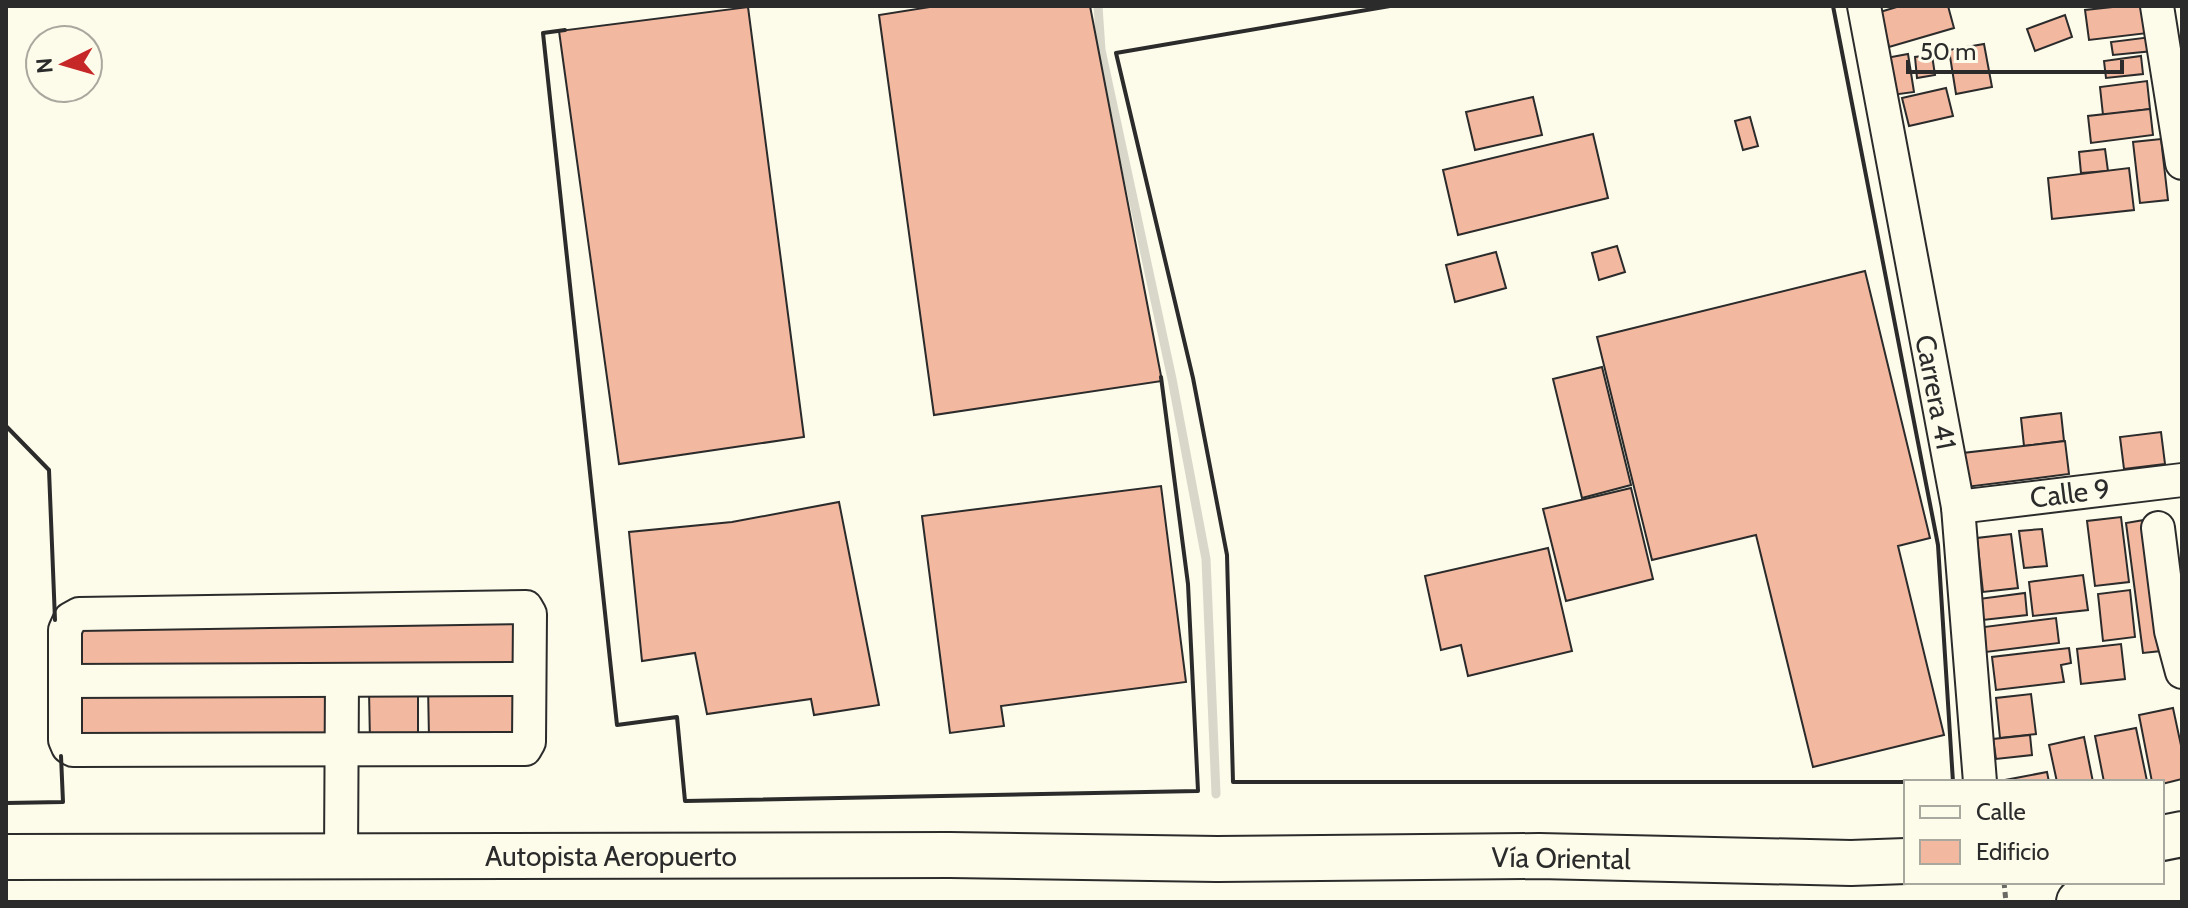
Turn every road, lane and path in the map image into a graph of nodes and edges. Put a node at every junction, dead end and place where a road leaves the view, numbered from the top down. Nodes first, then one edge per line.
1 (1864, 6) edge
2 (2157, 6) edge
3 (2182, 163) edge
4 (2182, 480) edge
5 (1958, 507) junction
6 (2158, 528) dead end
7 (2182, 672) edge
8 (529, 679) junction
9 (342, 680) junction
10 (65, 681) junction
11 (341, 748) junction
12 (1980, 780) edge
13 (6, 857) edge
14 (341, 857) junction
15 (1217, 859) joint
16 (1904, 861) edge
17 (2182, 881) edge
18 (2079, 902) edge

1 - 5 street, Carrera 41
2 - 3 street
4 - 5 street, Calle 9
5 - 12 street, Carrera 41
6 - 7 street
8 - 9 street
8 - 10 street
8 - 11 street
9 - 10 street
9 - 11 street
10 - 11 street
11 - 14 street
13 - 14 highway, Autopista Aeropuerto
14 - 15 highway, Autopista Aeropuerto
15 - 16 highway, Vía Oriental
17 - 18 highway

